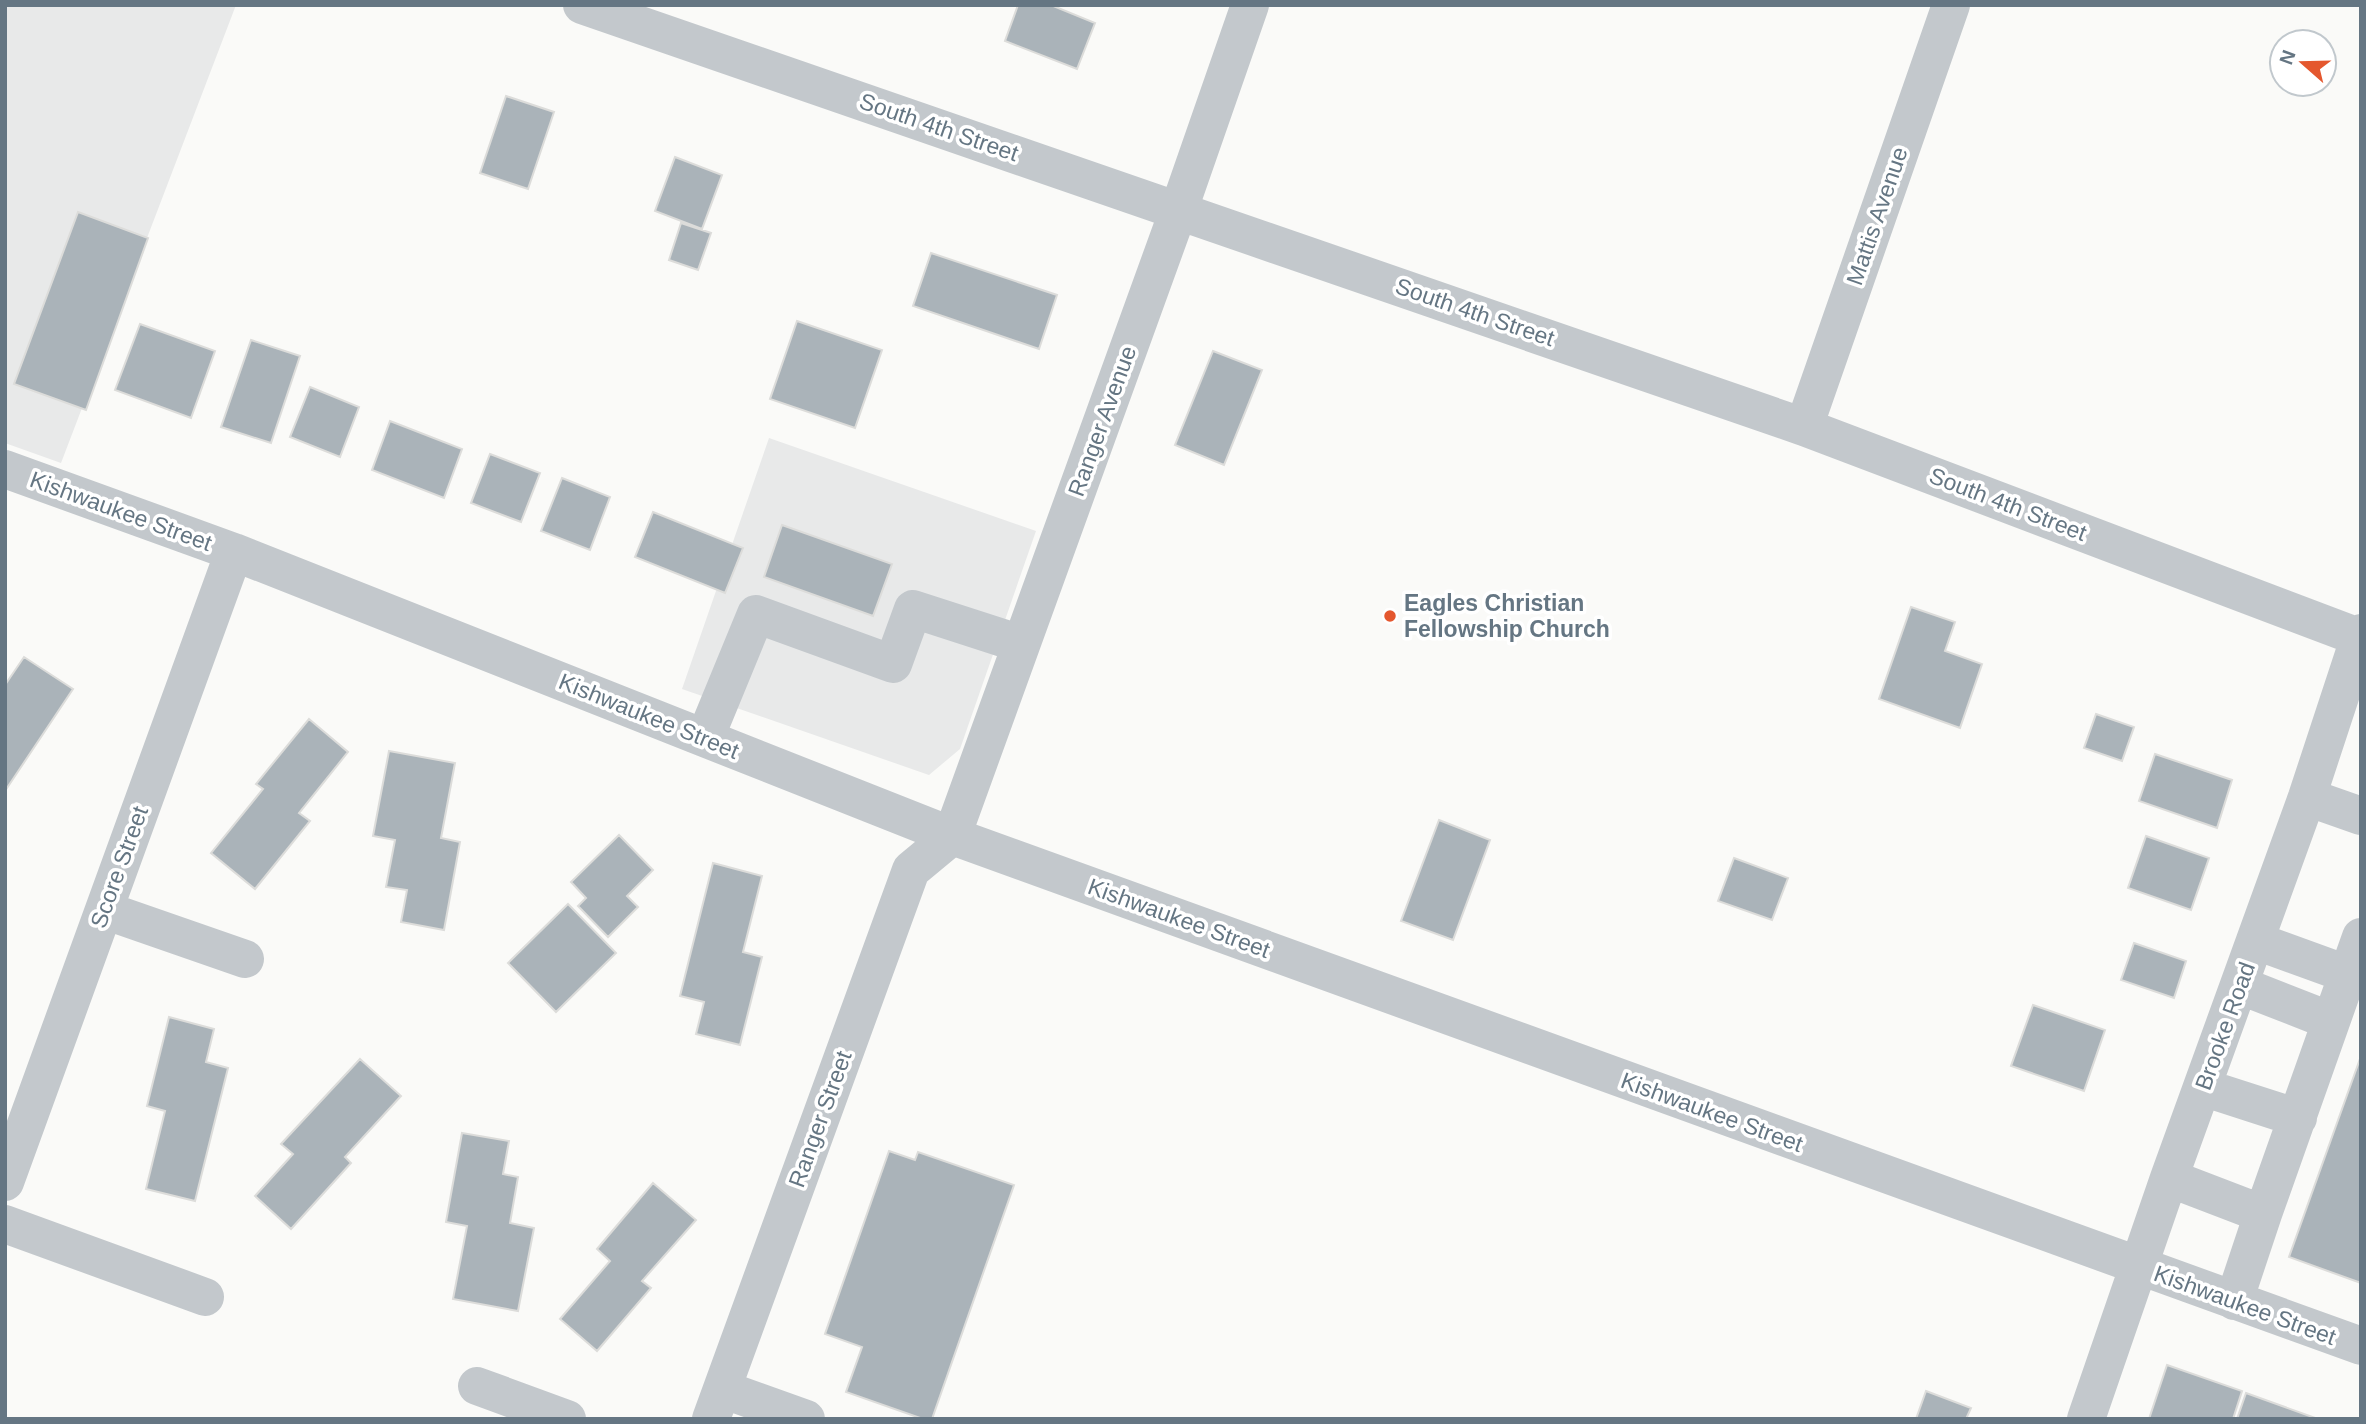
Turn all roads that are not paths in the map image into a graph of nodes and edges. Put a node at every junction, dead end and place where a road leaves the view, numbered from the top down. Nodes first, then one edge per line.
1 (582, 5) edge
2 (1250, 5) edge
3 (1951, 5) edge
4 (1179, 209) junction
5 (1804, 427) junction
6 (5, 469) edge
7 (234, 552) junction
8 (2360, 636) edge
9 (1021, 644) junction
10 (705, 738) junction
11 (2307, 797) junction
12 (2361, 816) edge
13 (952, 836) junction
14 (104, 910) junction
15 (2361, 937) edge
16 (2256, 941) junction
17 (245, 960) dead end
18 (2347, 974) junction
19 (2239, 985) junction
20 (2331, 1021) junction
21 (2203, 1087) junction
22 (2298, 1118) junction
23 (2169, 1178) junction
24 (5, 1182) edge
25 (2263, 1214) junction
26 (5, 1224) edge
27 (2139, 1266) junction
28 (205, 1297) dead end
29 (2234, 1301) junction
30 (2361, 1346) edge
31 (477, 1386) dead end
32 (716, 1404) edge
33 (567, 1419) edge
34 (806, 1419) edge
35 (2087, 1419) edge

1 - 4 street, South 4th Street
2 - 4 street, Ranger Avenue
3 - 5 street, Mattis Avenue
4 - 5 street, South 4th Street
4 - 9 street, Ranger Avenue
5 - 8 street, South 4th Street
6 - 7 street, Kishwaukee Street
7 - 10 street, Kishwaukee Street
7 - 14 street, Score Street
8 - 11 street, Brooke Road
9 - 10 street
9 - 13 street, Ranger Avenue
10 - 13 street, Kishwaukee Street
11 - 12 street
11 - 16 street, Brooke Road
13 - 27 street, Kishwaukee Street
13 - 32 street, Ranger Street
14 - 17 street
14 - 24 street, Score Street
15 - 18 street
16 - 18 street
16 - 19 street, Brooke Road
18 - 20 street
19 - 20 street
19 - 21 street, Brooke Road
20 - 22 street
21 - 22 street
21 - 23 street, Brooke Road
22 - 25 street
23 - 25 street
23 - 27 street, Brooke Road
25 - 29 street
26 - 28 street
27 - 29 street, Kishwaukee Street
27 - 35 street, Brooke Road
29 - 30 street, Kishwaukee Street
31 - 33 street
32 - 34 street

